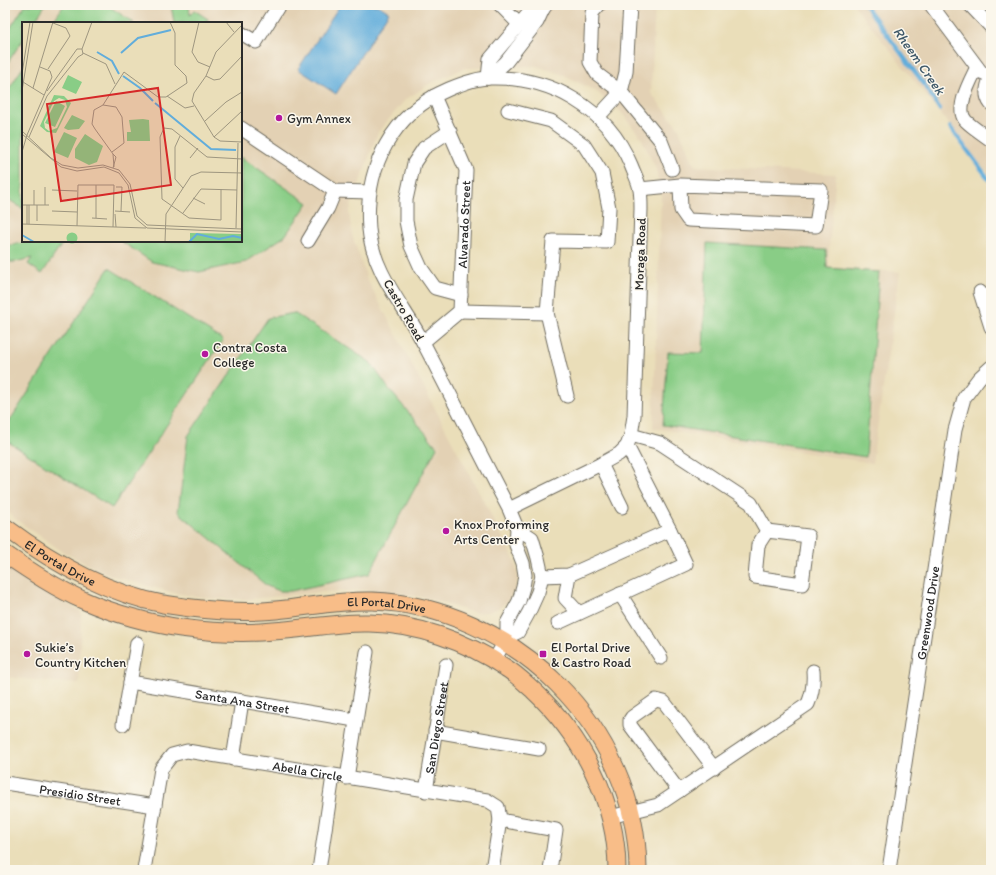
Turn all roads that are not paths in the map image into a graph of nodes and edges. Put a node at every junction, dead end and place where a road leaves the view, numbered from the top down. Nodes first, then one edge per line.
1 (279, 5) edge
2 (500, 5) edge
3 (599, 5) edge
4 (630, 5) edge
5 (931, 5) edge
6 (970, 5) edge
7 (544, 7) edge
8 (520, 24) junction
9 (991, 27) edge
10 (242, 34) edge
11 (977, 67) junction
12 (991, 76) edge
13 (488, 78) junction
14 (620, 92) junction
15 (434, 96) junction
16 (991, 104) edge
17 (508, 110) dead end
18 (598, 117) junction
19 (242, 129) edge
20 (450, 131) junction
21 (991, 140) edge
22 (672, 169) dead end
23 (680, 185) junction
24 (640, 189) junction
25 (334, 191) junction
26 (369, 192) junction
27 (308, 241) dead end
28 (980, 292) dead end
29 (461, 295) junction
30 (460, 311) junction
31 (547, 312) junction
32 (991, 327) edge
33 (423, 342) junction
34 (991, 367) edge
35 (568, 396) dead end
36 (629, 440) junction
37 (601, 464) junction
38 (622, 507) dead end
39 (509, 509) junction
40 (5, 527) edge
41 (517, 528) junction
42 (670, 530) junction
43 (767, 531) junction
44 (5, 554) edge
45 (569, 575) junction
46 (542, 576) junction
47 (620, 594) junction
48 (580, 613) junction
49 (558, 623) dead end
50 (506, 640) junction
51 (137, 643) dead end
52 (367, 652) dead end
53 (661, 658) dead end
54 (494, 661) junction
55 (446, 665) dead end
56 (813, 671) dead end
57 (130, 682) junction
58 (242, 701) junction
59 (355, 720) junction
60 (123, 724) dead end
61 (436, 731) junction
62 (539, 749) dead end
63 (233, 759) junction
64 (714, 768) junction
65 (333, 776) junction
66 (346, 778) junction
67 (5, 783) edge
68 (426, 791) junction
69 (679, 791) junction
70 (155, 806) junction
71 (631, 813) junction
72 (610, 817) junction
73 (500, 820) junction
74 (144, 870) edge
75 (319, 870) edge
76 (492, 870) edge
77 (550, 870) edge
78 (617, 870) edge
79 (638, 870) edge
80 (889, 870) edge

1 - 10 street
2 - 8 street
3 - 14 street
4 - 14 street
5 - 11 street
6 - 9 street
7 - 8 street
7 - 13 street
8 - 13 street
11 - 12 street
11 - 21 street
12 - 16 street
13 - 15 street, Moraga Road
13 - 18 street, Moraga Road
14 - 18 street
14 - 22 street
15 - 20 street, Alvarado Street
15 - 26 street, Castro Road
17 - 31 street
18 - 24 street, Moraga Road
19 - 25 street
20 - 29 street, Alvarado Street
20 - 29 street
23 - 23 street
23 - 24 street
24 - 36 street, Moraga Road
25 - 26 street
25 - 27 street
26 - 33 street, Castro Road
28 - 32 street
29 - 30 street, Alvarado Street
30 - 31 street
30 - 33 street
31 - 35 street
33 - 39 street, Castro Road
34 - 80 street, Greenwood Drive
36 - 37 street
36 - 42 street
36 - 43 street
37 - 38 street
37 - 39 street
39 - 41 street, Castro Road
40 - 50 main road, El Portal Drive
41 - 46 street, Castro Road
41 - 50 street, Castro Road
42 - 45 street
42 - 47 street
43 - 43 street
44 - 54 main road, El Portal Drive
45 - 46 street
45 - 48 street
46 - 50 street, Castro Road
47 - 48 street
47 - 53 street
48 - 49 street
50 - 54 street, Castro Road
50 - 71 main road, El Portal Drive
51 - 57 street
52 - 59 street
54 - 72 main road, El Portal Drive
55 - 61 street, San Diego Street
56 - 64 street
57 - 58 street, Santa Ana Street
57 - 60 street
58 - 59 street, Santa Ana Street
58 - 63 street
59 - 66 street
61 - 62 street
61 - 68 street, San Diego Street
63 - 65 street, Abella Circle
63 - 70 street, Abella Circle
64 - 69 street
64 - 69 street
65 - 66 street, Abella Circle
65 - 75 street
66 - 68 street, Abella Circle
67 - 70 street, Presidio Street
68 - 73 street, Abella Circle
69 - 71 street
70 - 74 street, Abella Circle
71 - 72 street
71 - 79 main road, El Portal Drive
72 - 78 main road, El Portal Drive
73 - 76 street
73 - 77 street

